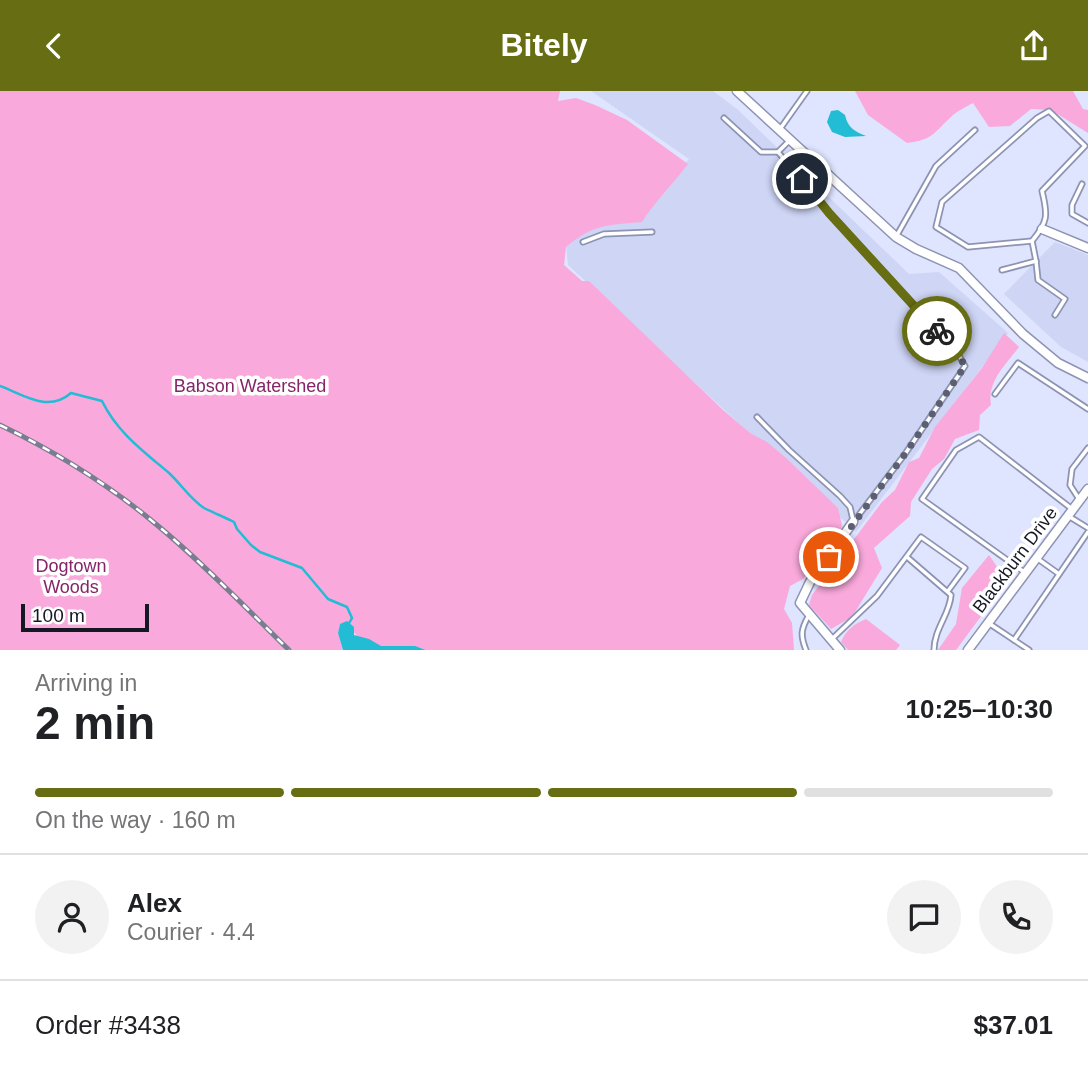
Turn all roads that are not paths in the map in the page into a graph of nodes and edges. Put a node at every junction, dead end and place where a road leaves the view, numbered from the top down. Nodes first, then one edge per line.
1 (737, 91) edge
2 (807, 91) edge
3 (724, 118) dead end
4 (779, 130) junction
5 (975, 130) dead end
6 (790, 140) junction
7 (778, 152) junction
8 (1082, 184) dead end
9 (1087, 223) edge
10 (1042, 229) junction
11 (652, 232) dead end
12 (896, 237) junction
13 (1031, 241) junction
14 (583, 243) dead end
15 (1088, 248) edge
16 (1036, 261) junction
17 (1002, 270) dead end
18 (1055, 315) dead end
19 (1088, 378) edge
20 (995, 394) dead end
21 (1088, 409) edge
22 (757, 417) dead end
23 (1088, 448) edge
24 (1088, 490) edge
25 (1080, 500) junction
26 (1070, 513) junction
27 (853, 522) junction
28 (1088, 530) edge
29 (907, 557) junction
30 (1036, 558) junction
31 (1026, 573) junction
32 (1059, 574) junction
33 (948, 591) junction
34 (809, 615) junction
35 (988, 623) junction
36 (831, 640) junction
37 (1014, 640) junction
38 (806, 650) edge
39 (840, 650) edge
40 (933, 650) edge
41 (968, 650) edge
42 (1029, 650) edge

1 - 4 street
2 - 4 lane
3 - 7 lane
4 - 6 street
5 - 12 lane
6 - 7 lane
6 - 12 street
7 - 27 lane
8 - 9 lane
10 - 13 lane
10 - 13 lane
10 - 15 street
11 - 14 lane
12 - 19 street
13 - 16 lane
16 - 17 lane
16 - 18 lane
20 - 21 lane
22 - 27 lane
23 - 25 lane
24 - 25 street, Blackburn Drive
25 - 26 street, Blackburn Drive
26 - 28 lane
26 - 30 street, Blackburn Drive
26 - 31 lane
27 - 34 street
28 - 32 lane
29 - 33 lane
29 - 33 lane
29 - 36 lane
30 - 31 street, Blackburn Drive
30 - 32 lane
31 - 35 street, Blackburn Drive
32 - 37 lane
33 - 40 lane
34 - 36 street
34 - 38 lane
35 - 37 lane
35 - 41 street, Blackburn Drive
36 - 39 street
37 - 42 lane

